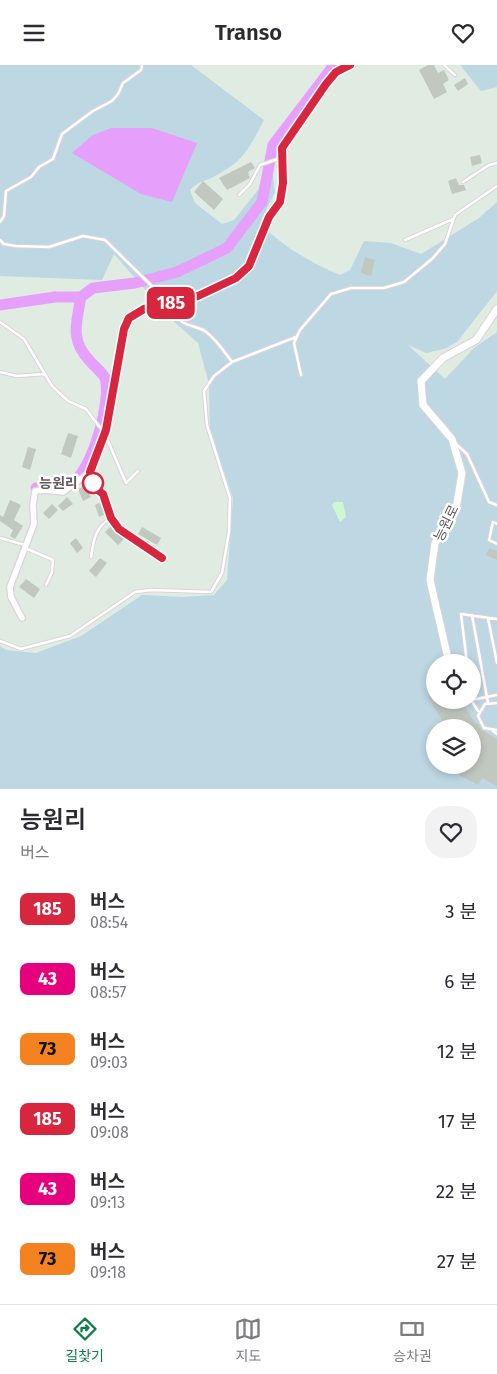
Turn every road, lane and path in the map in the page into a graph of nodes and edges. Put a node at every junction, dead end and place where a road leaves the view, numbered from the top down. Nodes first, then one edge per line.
1 (142, 65) edge
2 (350, 65) edge
3 (444, 65) edge
4 (455, 75) dead end
5 (282, 157) junction
6 (497, 163) edge
7 (463, 182) dead end
8 (497, 186) edge
9 (239, 195) dead end
10 (453, 219) junction
11 (0, 222) edge
12 (0, 240) edge
13 (405, 240) dead end
14 (497, 309) edge
15 (0, 323) edge
16 (297, 337) junction
17 (232, 362) junction
18 (0, 372) edge
19 (44, 374) junction
20 (301, 375) dead end
21 (105, 434) junction
22 (452, 439) junction
23 (138, 471) dead end
24 (90, 472) junction
25 (497, 505) edge
26 (111, 518) junction
27 (497, 524) edge
28 (0, 538) edge
29 (497, 544) edge
30 (26, 547) junction
31 (91, 557) dead end
32 (162, 558) dead end
33 (46, 585) dead end
34 (472, 615) junction
35 (488, 617) junction
36 (22, 618) dead end
37 (497, 619) edge
38 (0, 641) edge
39 (447, 654) edge
40 (466, 654) edge
41 (497, 663) edge
42 (497, 695) edge
43 (487, 696) junction
44 (481, 698) edge
45 (488, 703) junction
46 (497, 703) edge
47 (478, 711) joint
48 (497, 730) edge
49 (493, 731) junction
50 (497, 734) edge

1 - 11 lane
2 - 5 street
3 - 4 lane
5 - 9 lane
5 - 21 street
6 - 7 lane
8 - 10 lane
10 - 13 lane
10 - 16 lane
12 - 17 lane, bridge
14 - 22 street, 능원로
15 - 19 lane
16 - 17 lane
16 - 20 lane
17 - 38 lane
18 - 19 lane
19 - 21 lane
21 - 23 lane
21 - 24 street
22 - 25 lane
22 - 39 street, 능원로
24 - 26 lane
24 - 30 street
26 - 31 lane
26 - 32 lane
27 - 29 lane
28 - 30 lane
30 - 33 lane
30 - 36 street
34 - 35 lane
34 - 40 lane
34 - 43 lane
35 - 37 lane
35 - 41 lane
42 - 43 lane
43 - 44 lane
43 - 45 lane
45 - 46 lane
45 - 47 lane
47 - 49 lane
48 - 49 lane
49 - 50 lane

